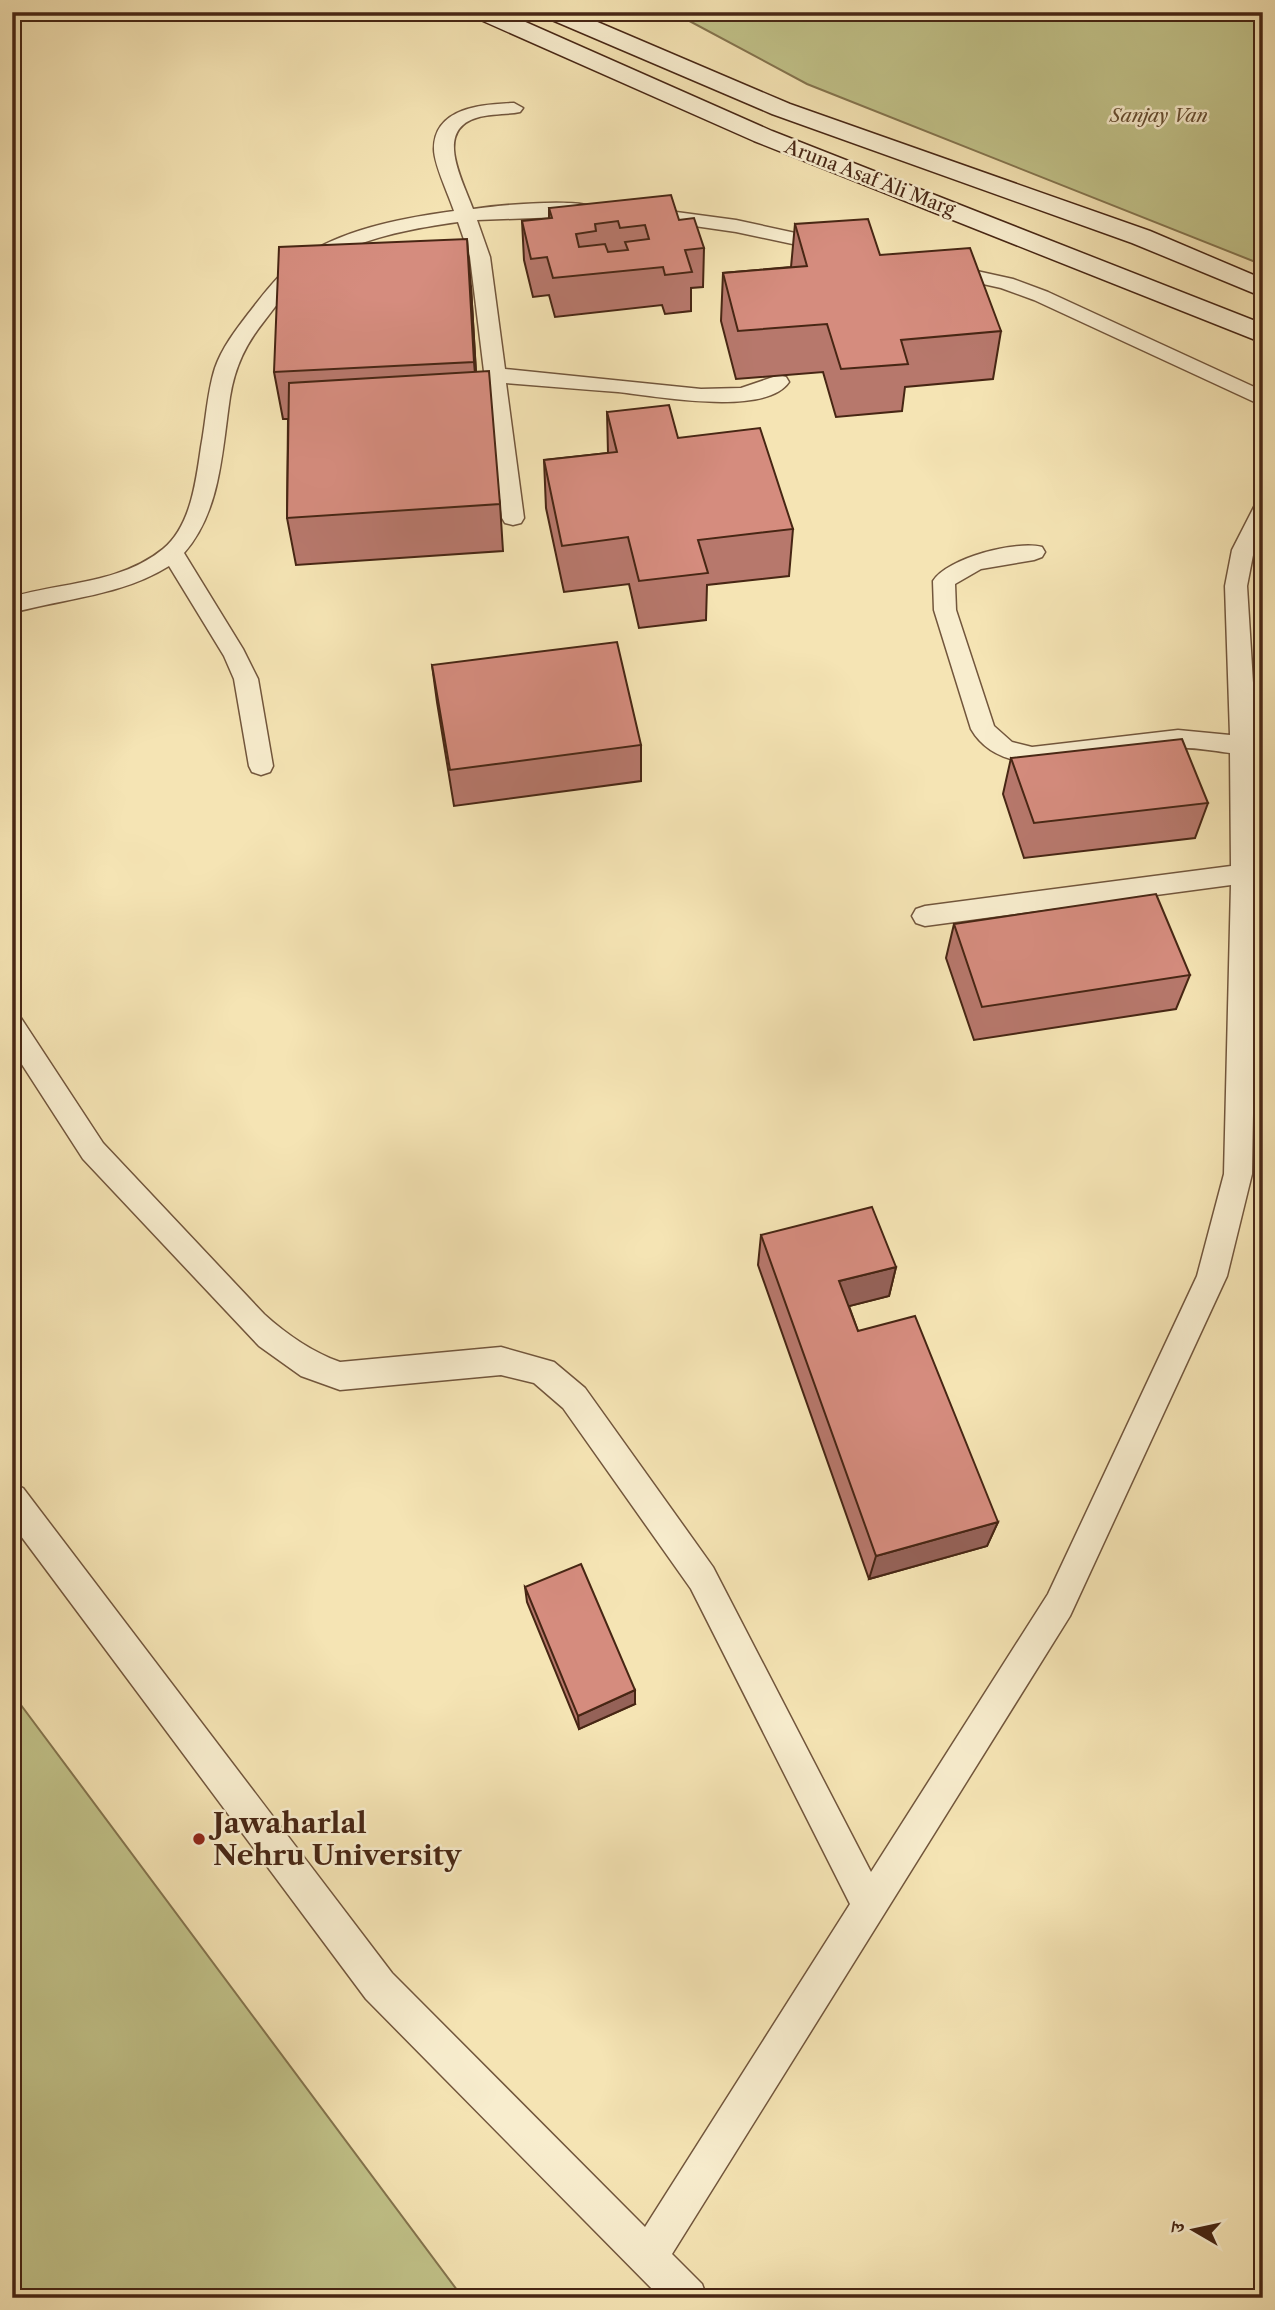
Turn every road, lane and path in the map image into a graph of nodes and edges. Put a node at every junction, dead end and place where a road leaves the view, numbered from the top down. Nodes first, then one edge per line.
1 (482, 12) edge
2 (553, 12) edge
3 (514, 108) dead end
4 (467, 216) junction
5 (844, 248) edge
6 (925, 265) edge
7 (1263, 289) edge
8 (1263, 334) edge
9 (495, 375) junction
10 (779, 382) dead end
11 (1263, 399) edge
12 (1263, 510) edge
13 (513, 518) dead end
14 (172, 552) junction
15 (1034, 552) dead end
16 (12, 605) edge
17 (1241, 745) junction
18 (261, 766) dead end
19 (1244, 874) junction
20 (925, 916) dead end
21 (12, 1026) edge
22 (12, 1498) edge
23 (870, 1906) junction
24 (648, 2257) junction
25 (688, 2298) edge

1 - 8 main road, Aruna Asaf Ali Marg
2 - 7 main road, Aruna Asaf Ali Marg
3 - 4 lane
4 - 5 lane
4 - 9 lane
4 - 14 lane
6 - 11 lane
9 - 10 lane
9 - 13 lane
12 - 17 lane
14 - 16 lane
14 - 18 lane
15 - 17 lane
17 - 19 lane
19 - 20 lane
19 - 23 lane
21 - 23 lane
22 - 24 lane
23 - 24 lane
24 - 25 lane

